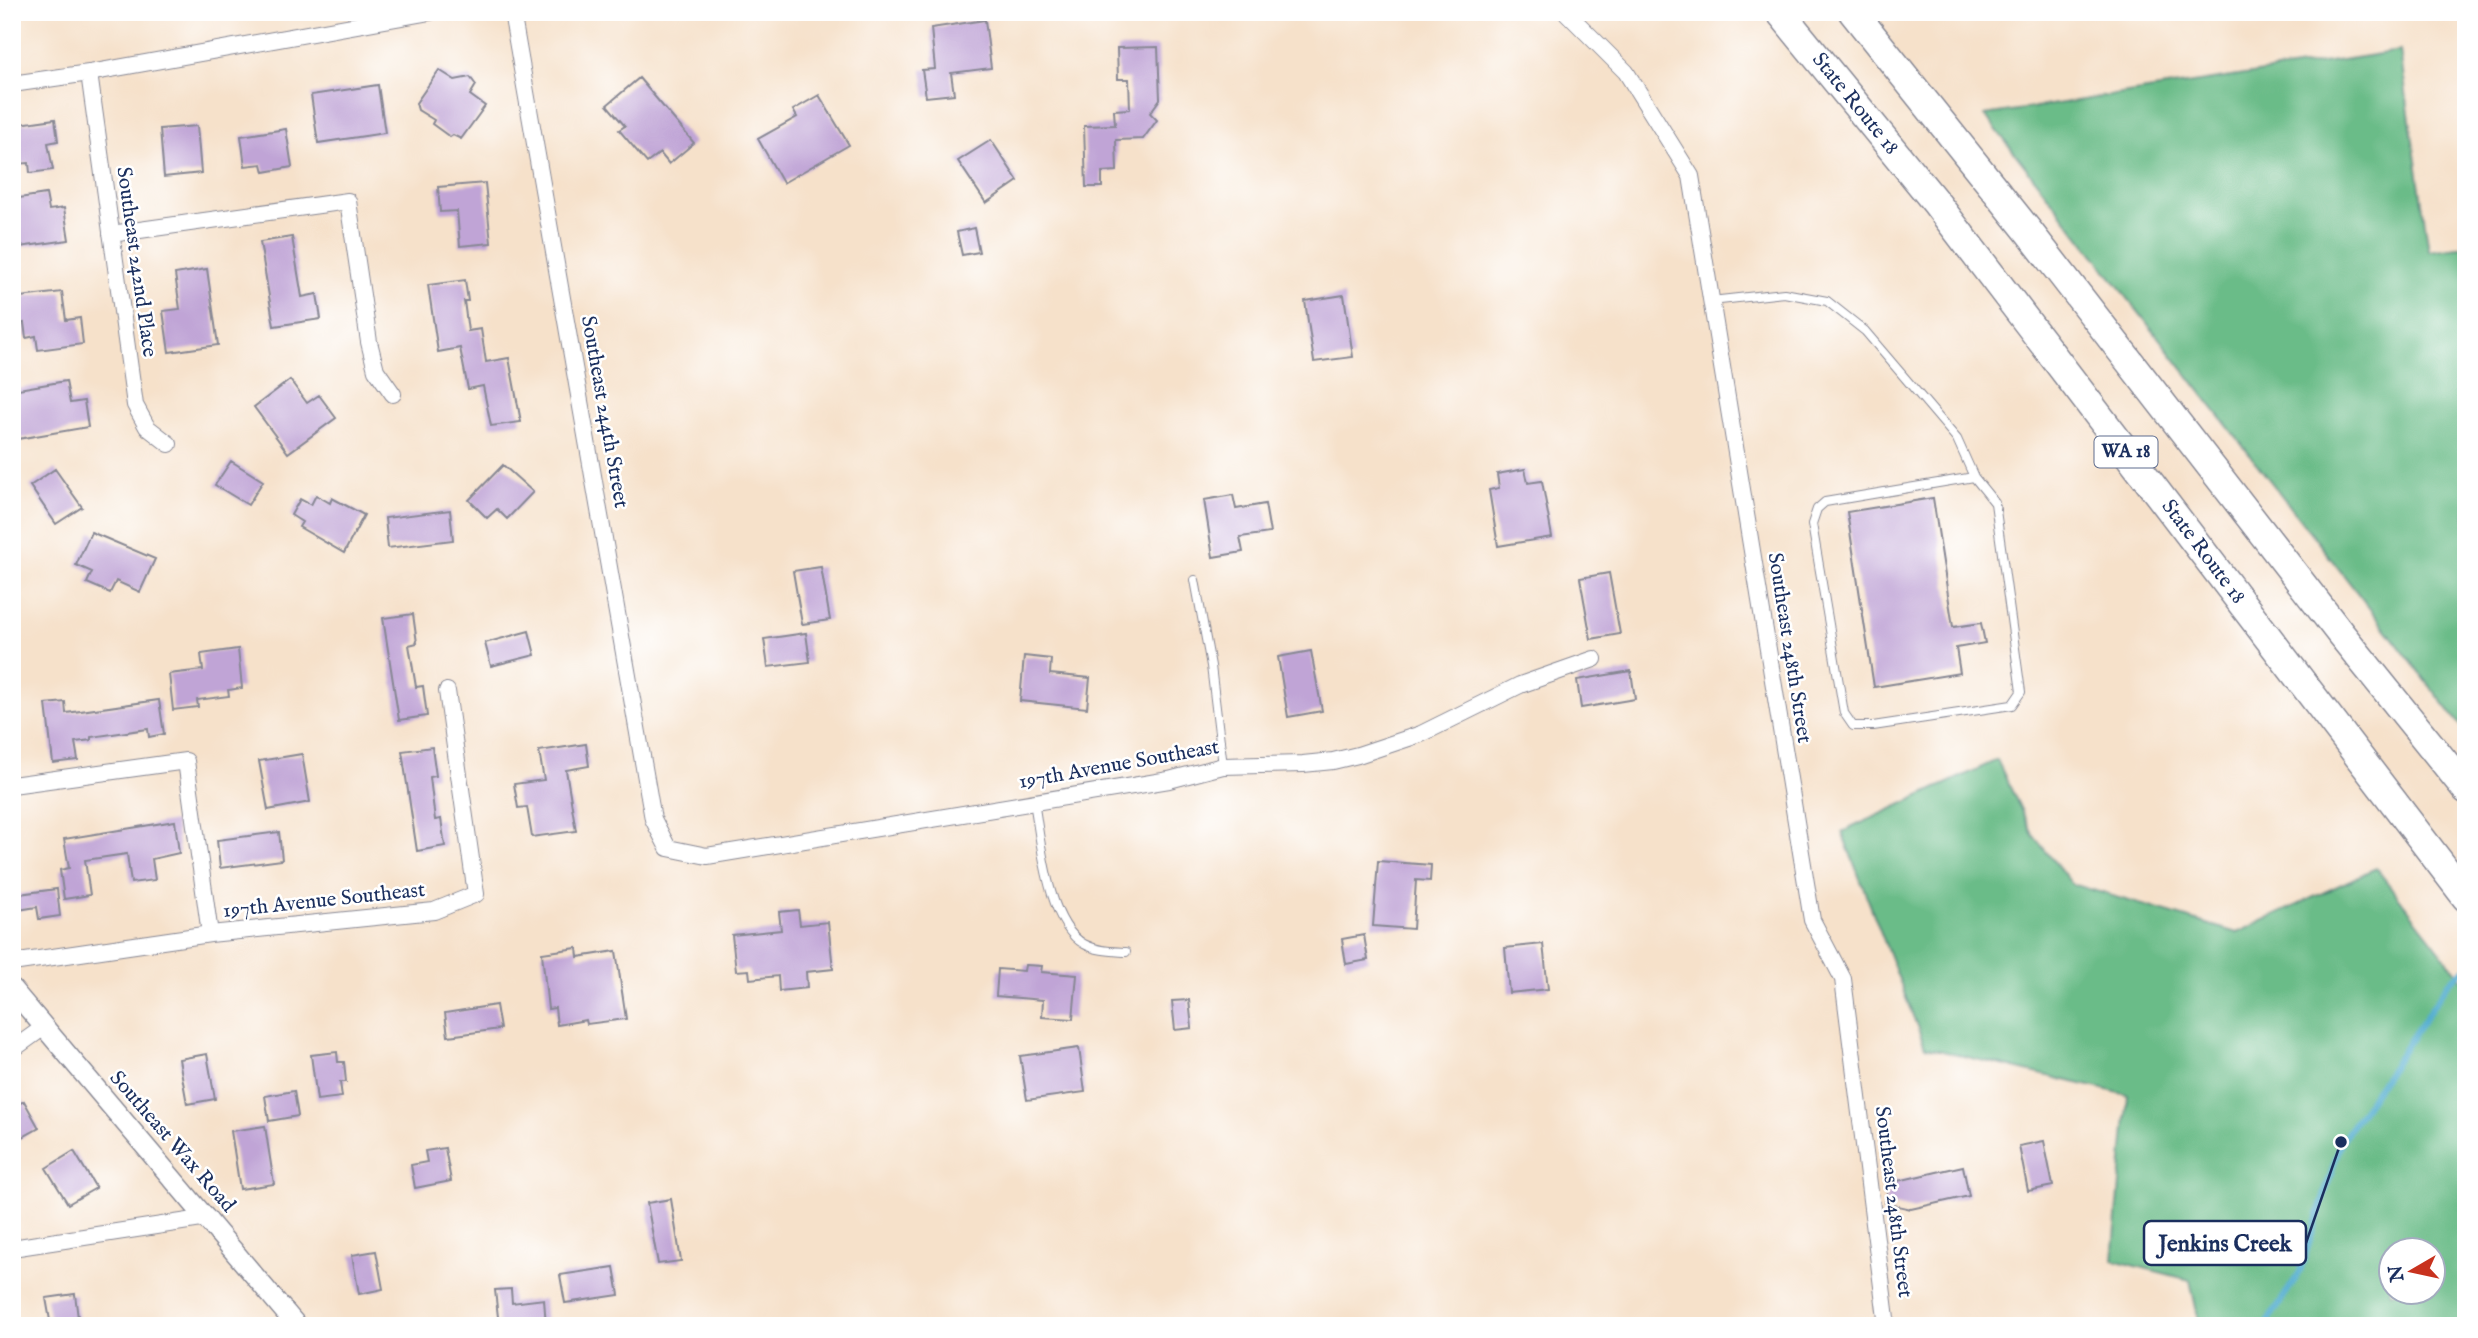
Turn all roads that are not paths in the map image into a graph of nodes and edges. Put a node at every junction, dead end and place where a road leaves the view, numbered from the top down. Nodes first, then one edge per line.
1 (430, 12) edge
2 (512, 12) edge
3 (1566, 12) edge
4 (1780, 12) edge
5 (1853, 12) edge
6 (89, 73) junction
7 (12, 84) edge
8 (111, 234) junction
9 (1711, 301) junction
10 (393, 394) dead end
11 (169, 444) dead end
12 (1974, 477) junction
13 (1195, 580) dead end
14 (1594, 659) dead end
15 (447, 691) dead end
16 (1223, 766) junction
17 (12, 785) edge
18 (2466, 789) edge
19 (1034, 802) junction
20 (653, 819) joint
21 (2466, 897) edge
22 (210, 934) junction
23 (1126, 952) dead end
24 (12, 963) edge
25 (12, 989) edge
26 (44, 1027) junction
27 (12, 1050) edge
28 (208, 1219) junction
29 (12, 1248) edge
30 (297, 1326) edge
31 (1887, 1326) edge

1 - 6 street
2 - 20 street, Southeast 244th Street
3 - 9 street, Southeast 248th Street
4 - 21 highway, State Route 18 / WA 18
5 - 18 highway, WA 18
6 - 7 street
6 - 8 street, Southeast 242nd Place
8 - 10 street
8 - 11 street, Southeast 242nd Place
9 - 12 lane
9 - 31 street, Southeast 248th Street
12 - 12 lane
13 - 16 lane
14 - 16 street, 197th Avenue Southeast
15 - 22 street, 197th Avenue Southeast
16 - 19 street, 197th Avenue Southeast
17 - 22 street
19 - 20 street, 197th Avenue Southeast
19 - 23 lane
22 - 24 street, 197th Avenue Southeast
25 - 26 street, Southeast Wax Road
26 - 27 street
26 - 28 street, Southeast Wax Road
28 - 29 street
28 - 30 street, Southeast Wax Road

